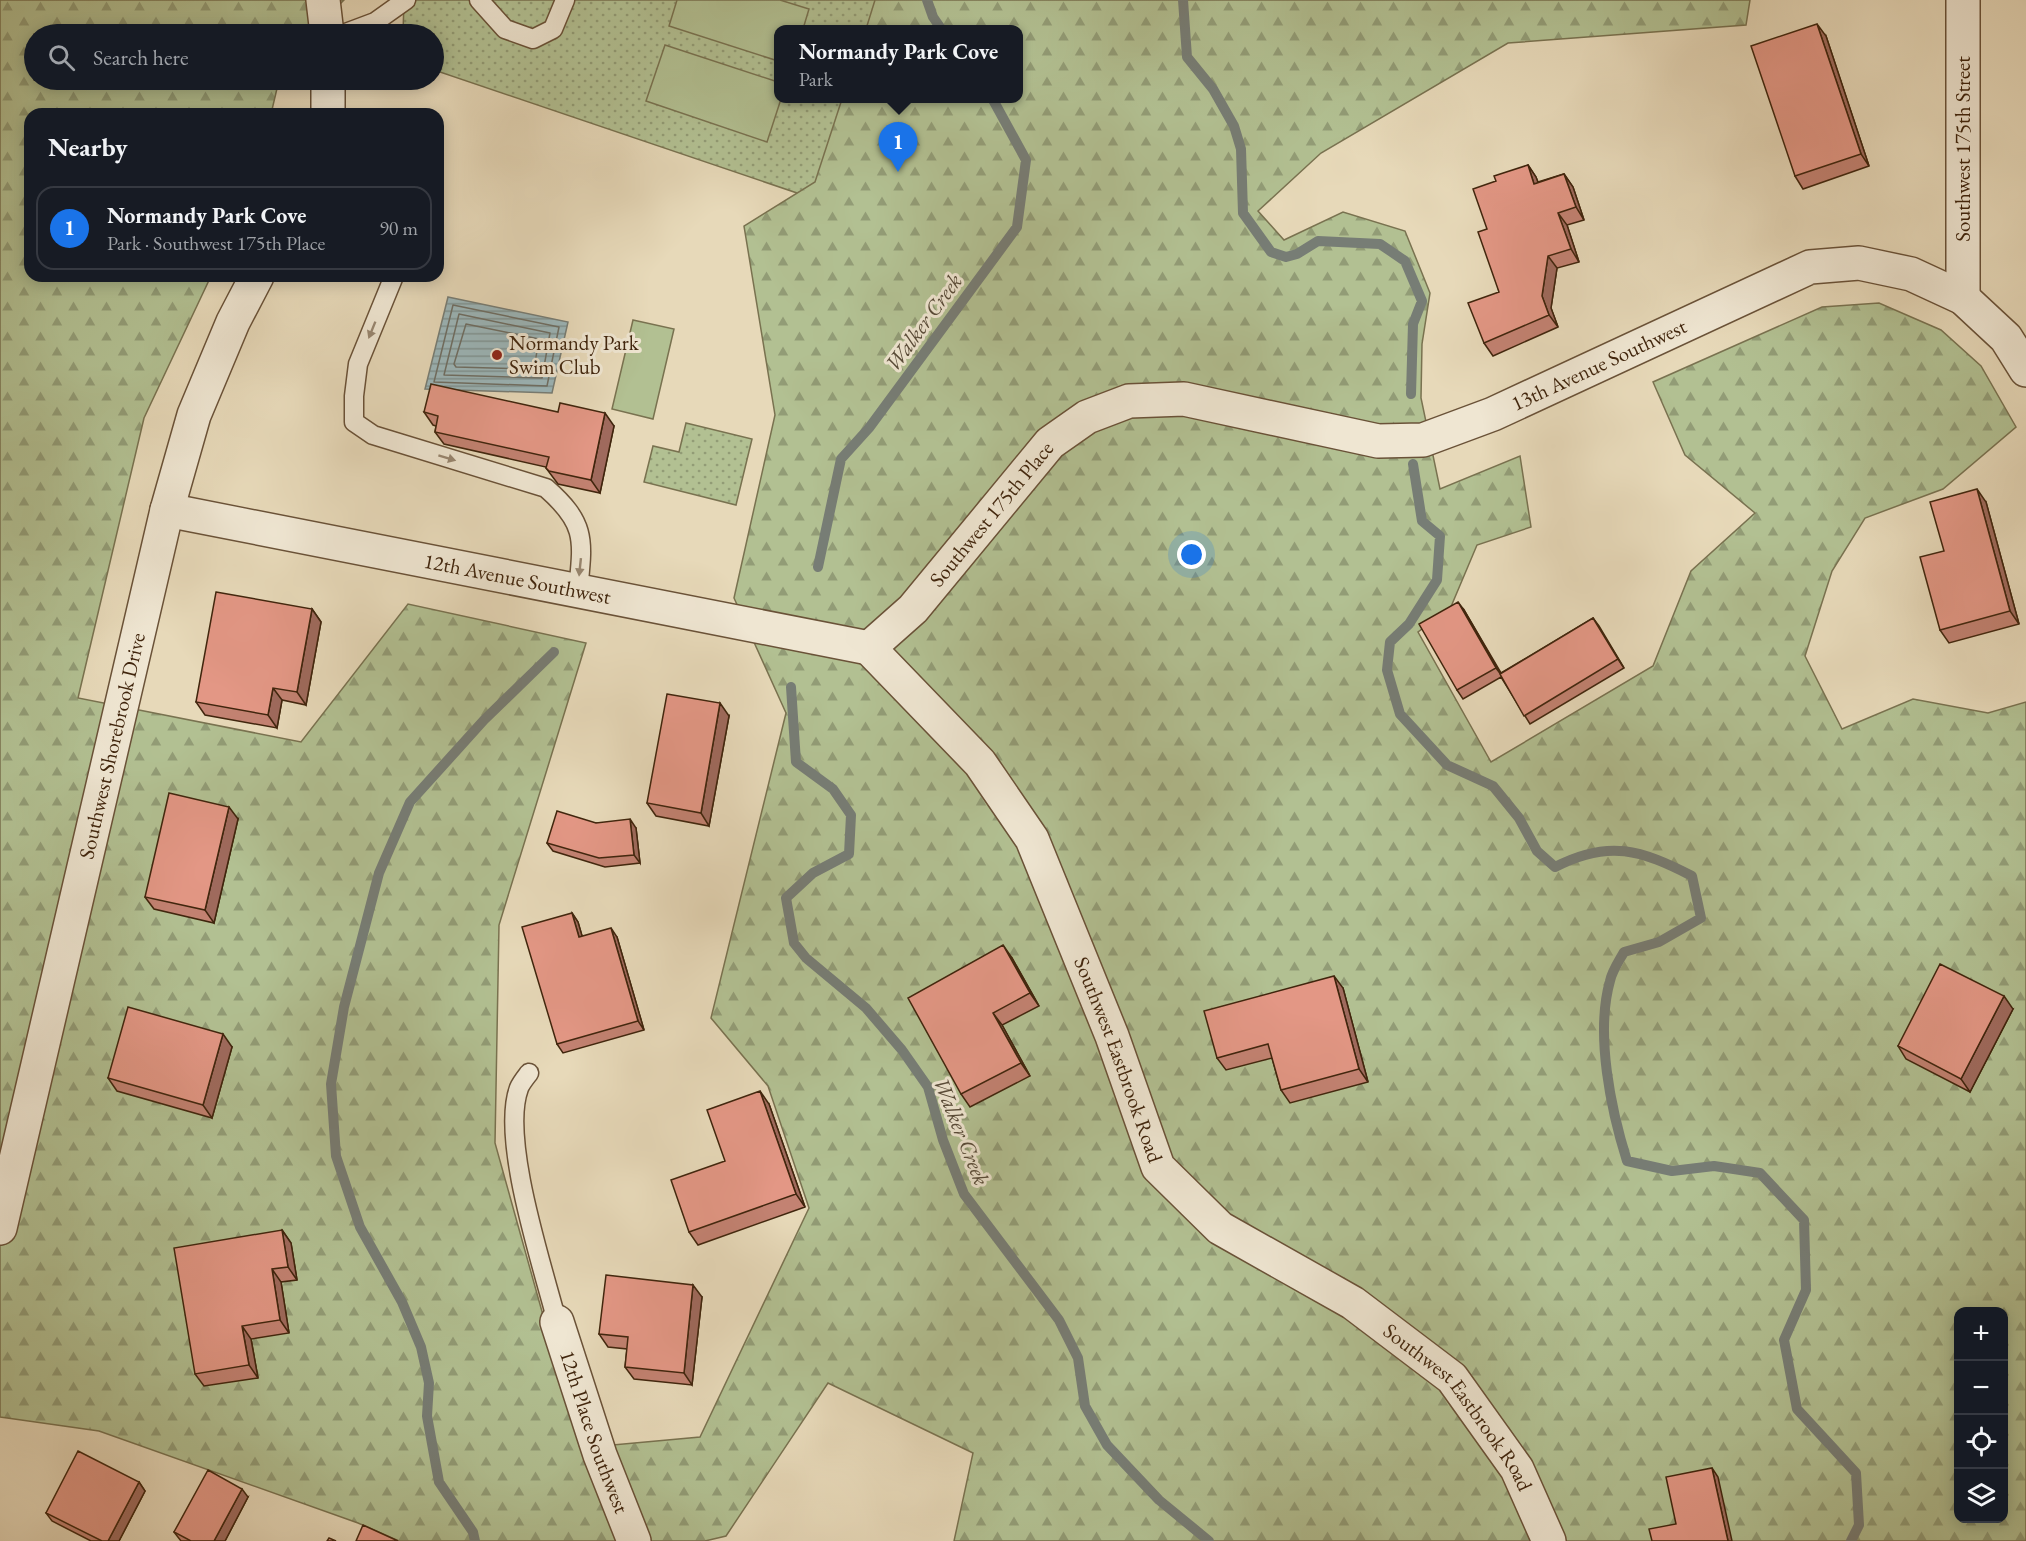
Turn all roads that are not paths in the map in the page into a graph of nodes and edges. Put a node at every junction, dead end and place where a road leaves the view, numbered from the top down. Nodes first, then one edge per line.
1 (323, 0) edge
2 (405, 0) edge
3 (479, 0) edge
4 (565, 0) edge
5 (1963, 0) edge
6 (326, 24) edge
7 (370, 24) edge
8 (328, 90) edge
9 (328, 108) edge
10 (254, 282) edge
11 (392, 282) edge
12 (1963, 298) junction
13 (2026, 370) edge
14 (1129, 401) joint
15 (167, 510) junction
16 (578, 591) junction
17 (869, 648) junction
18 (529, 1073) dead end
19 (0, 1228) edge
20 (557, 1322) joint
21 (634, 1541) edge
22 (1549, 1541) edge

1 - 6 street
2 - 7 lane
3 - 4 lane
5 - 12 street, Southwest 175th Street
8 - 9 street
10 - 15 street, Southwest Shorebrook Drive
11 -> 16 lane
12 - 13 street, 13th Avenue Southwest
12 - 14 street, 13th Avenue Southwest
14 - 17 street, Southwest 175th Place
15 - 16 street, 12th Avenue Southwest
15 - 19 street, Southwest Shorebrook Drive
16 - 17 street, 12th Avenue Southwest
17 - 22 street, Southwest Eastbrook Road
18 - 20 lane
20 - 21 street, 12th Place Southwest

